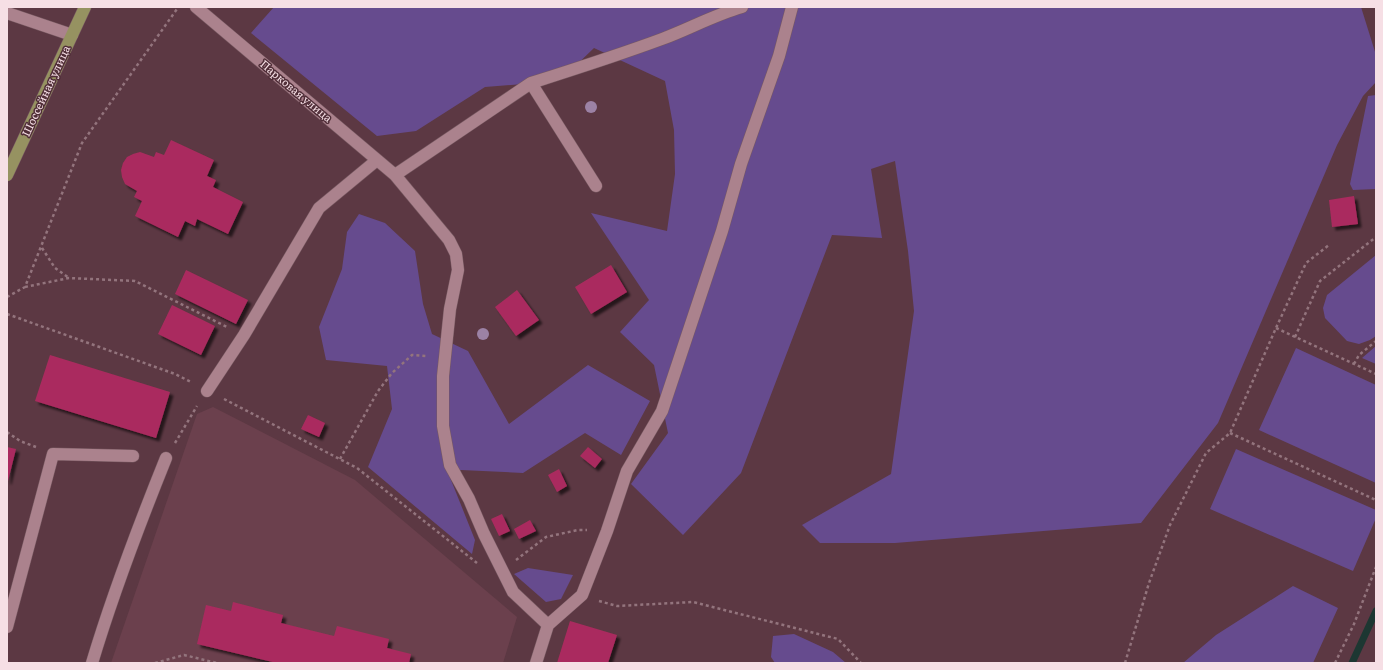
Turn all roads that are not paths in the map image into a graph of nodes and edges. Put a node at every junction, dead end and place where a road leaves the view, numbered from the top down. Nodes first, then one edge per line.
1 (85, 7) edge
2 (196, 7) edge
3 (742, 7) edge
4 (792, 7) edge
5 (7, 13) edge
6 (72, 35) junction
7 (531, 83) junction
8 (377, 160) junction
9 (7, 175) edge
10 (396, 175) junction
11 (596, 186) dead end
12 (207, 390) road end
13 (134, 456) dead end
14 (166, 458) road end
15 (548, 625) junction
16 (7, 627) edge
17 (92, 663) edge
18 (536, 663) edge

1 - 6 main road, Шоссейная улица
2 - 8 street, Парковая улица
3 - 7 street
4 - 15 street
5 - 6 street
6 - 9 main road, Шоссейная улица
7 - 10 street
7 - 11 street
8 - 10 street, Парковая улица
8 - 12 street
10 - 15 street, Парковая улица
13 - 16 street
14 - 17 street
15 - 18 street

